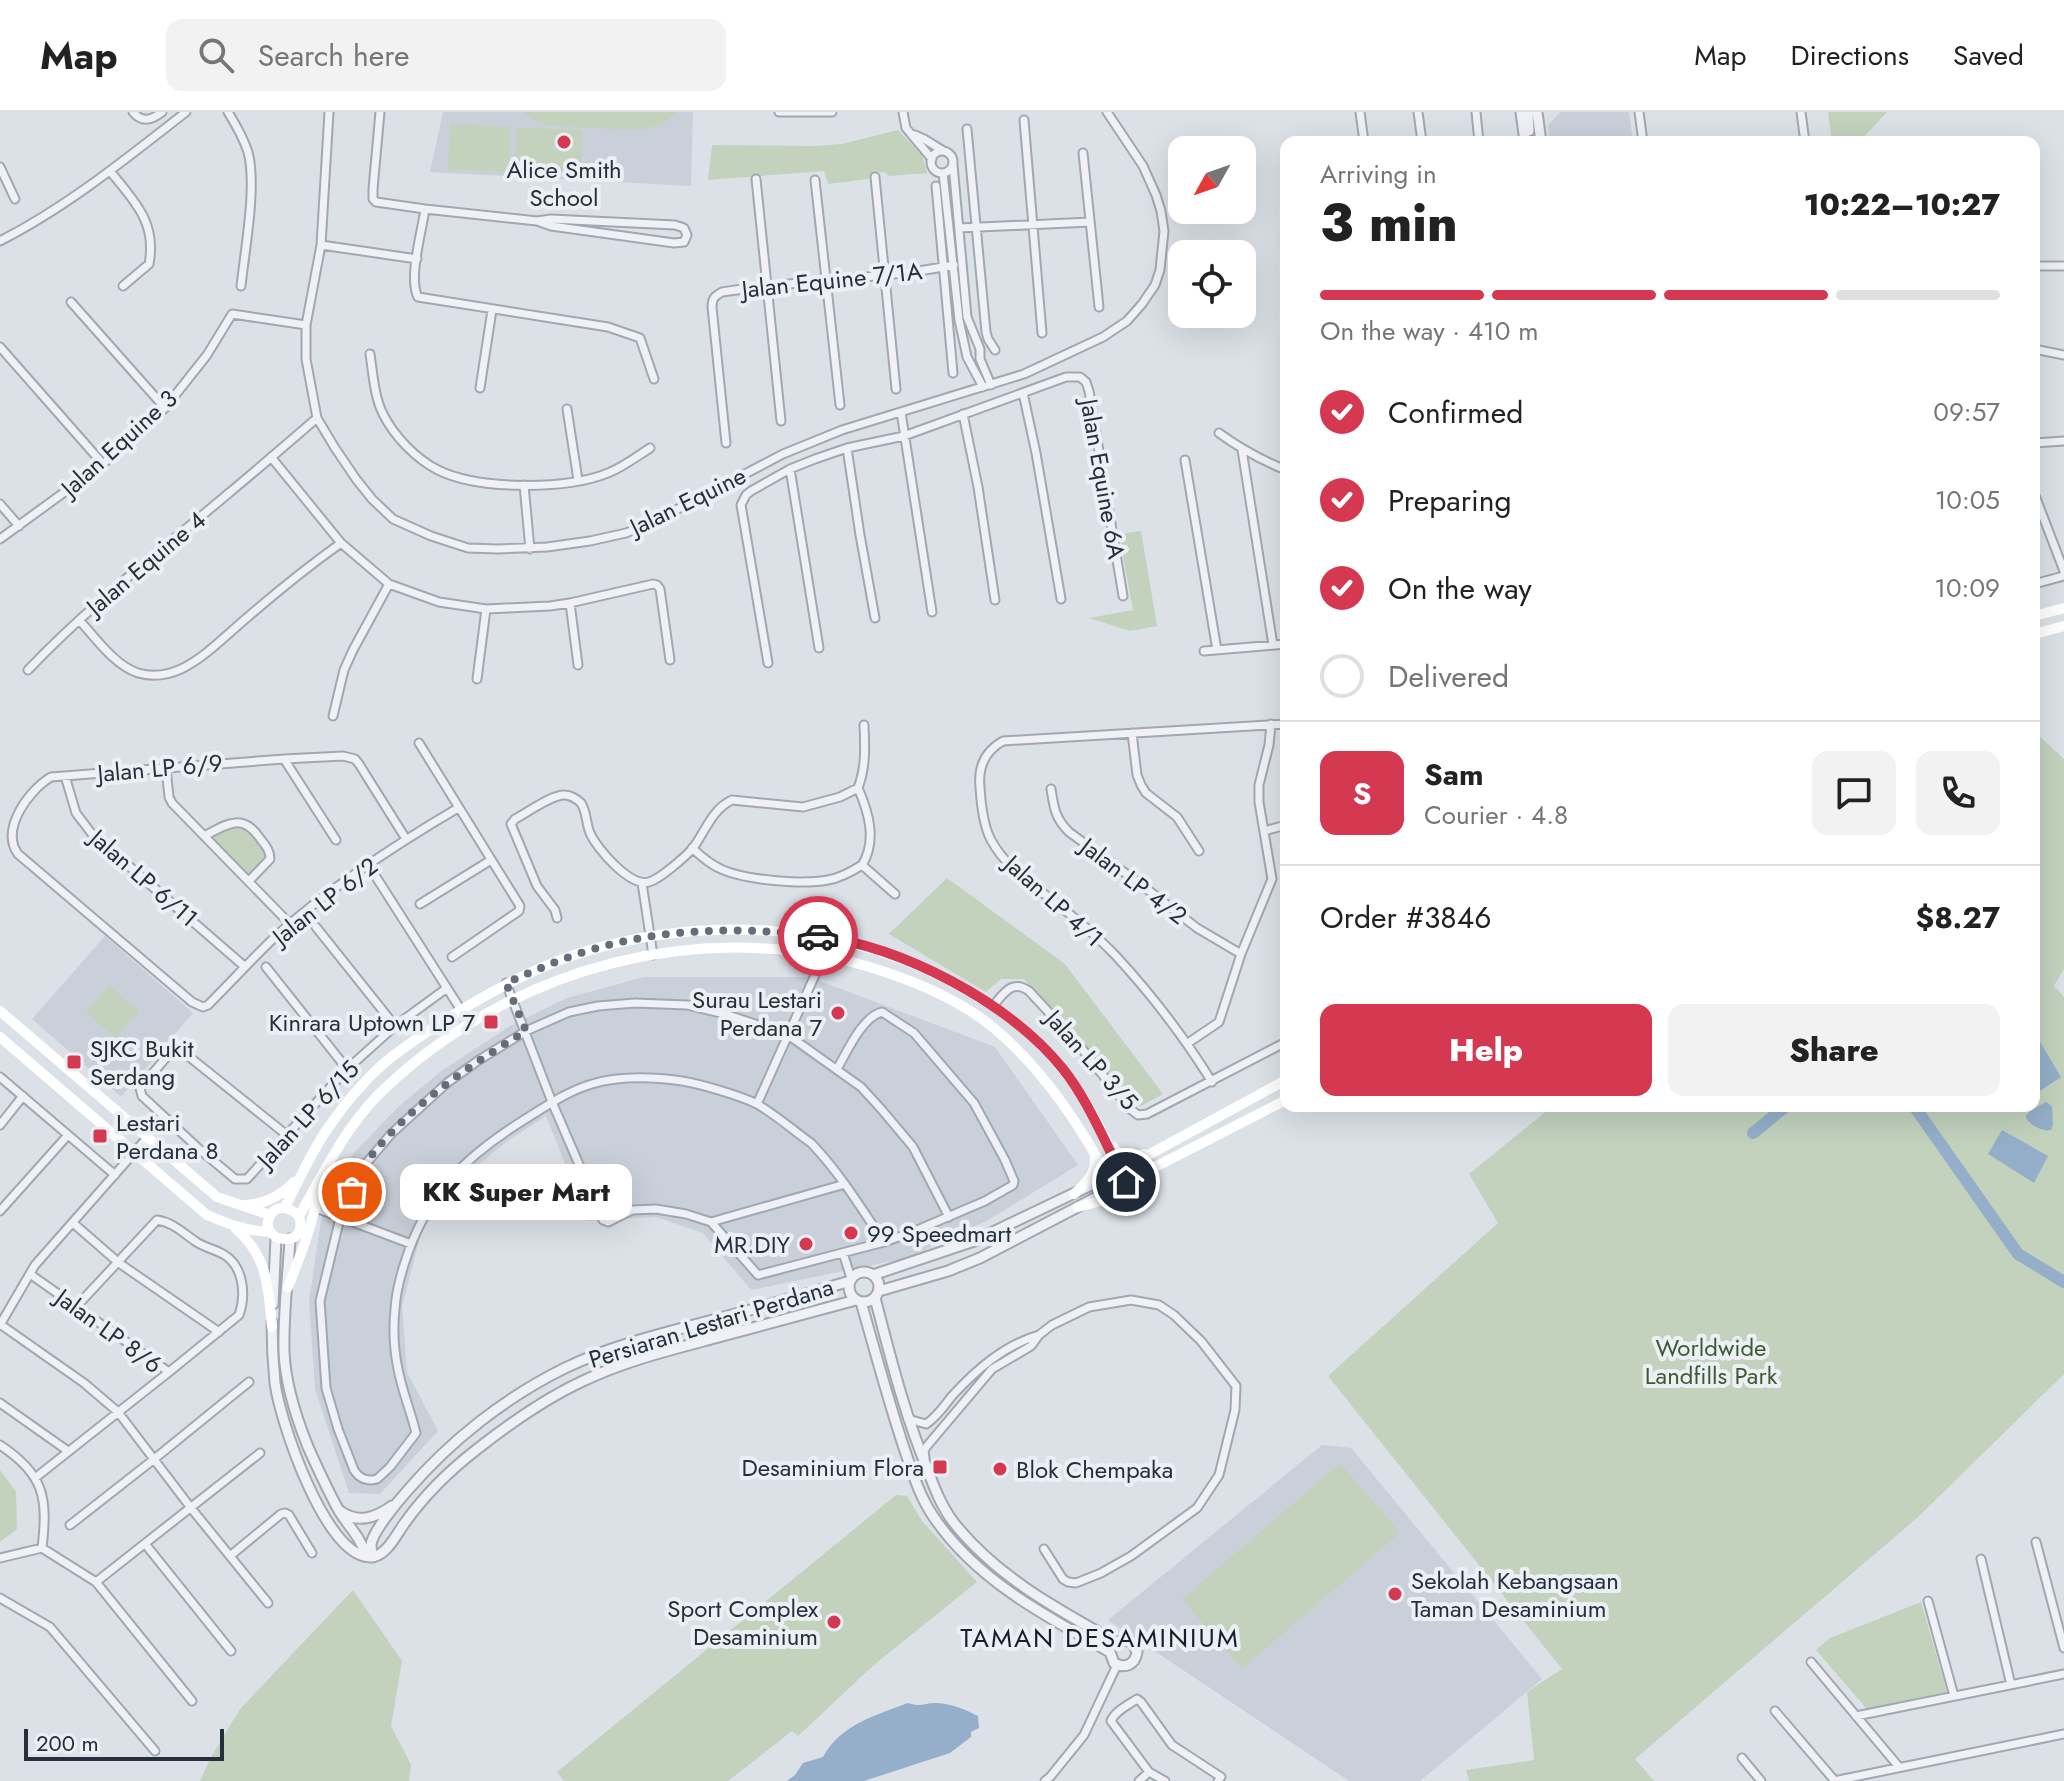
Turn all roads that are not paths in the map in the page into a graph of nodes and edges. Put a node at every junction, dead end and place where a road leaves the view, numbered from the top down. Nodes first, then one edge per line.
1 (133, 112) edge
2 (162, 112) edge
3 (186, 112) edge
4 (228, 112) edge
5 (329, 112) edge
6 (380, 112) edge
7 (779, 112) edge
8 (822, 112) edge
9 (832, 112) edge
10 (903, 112) edge
11 (1107, 112) edge
12 (1360, 112) edge
13 (1418, 112) edge
14 (1476, 112) edge
15 (1521, 112) edge
16 (1528, 112) edge
17 (1537, 112) edge
18 (1546, 112) edge
19 (1639, 112) edge
20 (1801, 112) edge
21 (1024, 120) dead end
22 (967, 129) dead end
23 (913, 135) junction
24 (1363, 136) edge
25 (1421, 136) edge
26 (1478, 136) edge
27 (1526, 136) edge
28 (1527, 136) edge
29 (1540, 136) edge
30 (1540, 136) edge
31 (1642, 136) edge
32 (1804, 136) edge
33 (942, 150) junction
34 (1083, 153) dead end
35 (1135, 154) junction
36 (932, 159) junction
37 (1128, 162) dead end
38 (953, 165) junction
39 (0, 167) edge
40 (110, 171) junction
41 (943, 173) junction
42 (875, 177) dead end
43 (756, 179) dead end
44 (815, 180) dead end
45 (936, 186) dead end
46 (15, 199) dead end
47 (948, 207) junction
48 (425, 209) junction
49 (938, 209) junction
50 (537, 221) junction
51 (1090, 222) junction
52 (1033, 224) junction
53 (959, 228) junction
54 (976, 228) junction
55 (0, 241) edge
56 (321, 245) junction
57 (417, 259) junction
58 (954, 265) junction
59 (2041, 266) dead end
60 (2064, 266) edge
61 (943, 267) junction
62 (886, 274) junction
63 (825, 280) junction
64 (766, 285) junction
65 (123, 286) dead end
66 (241, 286) dead end
67 (71, 302) dead end
68 (1099, 307) dead end
69 (492, 310) junction
70 (306, 325) junction
71 (1042, 333) dead end
72 (975, 338) junction
73 (965, 340) junction
74 (0, 347) edge
75 (995, 350) dead end
76 (2040, 350) edge
77 (370, 354) dead end
78 (2064, 355) edge
79 (980, 359) junction
80 (970, 360) junction
81 (953, 373) dead end
82 (654, 379) dead end
83 (987, 386) junction
84 (480, 388) dead end
85 (896, 389) dead end
86 (1023, 393) junction
87 (840, 405) dead end
88 (165, 408) junction
89 (567, 409) dead end
90 (901, 412) junction
91 (963, 414) junction
92 (317, 418) junction
93 (781, 421) dead end
94 (1219, 433) dead end
95 (904, 436) junction
96 (2064, 441) edge
97 (726, 443) dead end
98 (2040, 443) edge
99 (650, 448) dead end
100 (847, 448) junction
101 (1242, 450) junction
102 (271, 457) junction
103 (1185, 460) dead end
104 (103, 464) junction
105 (1280, 468) edge
106 (790, 469) junction
107 (578, 480) junction
108 (524, 485) junction
109 (0, 504) edge
110 (2040, 509) edge
111 (19, 526) junction
112 (0, 539) edge
113 (341, 543) junction
114 (530, 549) junction
115 (2064, 573) edge
116 (2040, 582) edge
117 (389, 584) junction
118 (1123, 596) dead end
119 (1061, 599) dead end
120 (995, 600) dead end
121 (570, 603) junction
122 (2064, 608) edge
123 (486, 609) junction
124 (932, 612) dead end
125 (2040, 614) edge
126 (875, 618) dead end
127 (79, 620) junction
128 (2064, 626) edge
129 (2040, 632) edge
130 (1280, 644) edge
131 (1273, 645) junction
132 (819, 648) dead end
133 (1217, 650) junction
134 (1204, 651) dead end
135 (670, 660) dead end
136 (768, 663) dead end
137 (578, 665) dead end
138 (28, 670) dead end
139 (477, 679) dead end
140 (333, 716) dead end
141 (1271, 724) junction
142 (1280, 724) edge
143 (864, 725) dead end
144 (1132, 733) junction
145 (419, 743) dead end
146 (284, 759) junction
147 (166, 768) junction
148 (65, 776) junction
149 (858, 788) junction
150 (1051, 789) dead end
151 (458, 808) junction
152 (1280, 827) edge
153 (1264, 831) junction
154 (204, 836) junction
155 (406, 839) junction
156 (336, 840) dead end
157 (692, 848) junction
158 (1199, 851) dead end
159 (491, 860) junction
160 (862, 865) junction
161 (369, 866) junction
162 (249, 881) junction
163 (642, 883) junction
164 (895, 894) dead end
165 (420, 904) dead end
166 (557, 918) dead end
167 (290, 924) junction
168 (316, 927) dead end
169 (651, 936) junction
170 (1241, 954) junction
171 (653, 955) junction
172 (824, 955) junction
173 (452, 957) dead end
174 (244, 966) junction
175 (266, 967) dead end
176 (506, 983) junction
177 (447, 988) junction
178 (513, 1000) junction
179 (993, 1006) junction
180 (203, 1007) joint
181 (461, 1010) junction
182 (0, 1011) edge
183 (395, 1026) junction
184 (526, 1031) junction
185 (788, 1035) junction
186 (0, 1037) edge
187 (1188, 1043) junction
188 (1280, 1045) edge
189 (347, 1069) junction
190 (837, 1069) junction
191 (0, 1077) edge
192 (1212, 1082) junction
193 (1280, 1083) edge
194 (23, 1096) junction
195 (552, 1102) junction
196 (1280, 1103) edge
197 (757, 1104) junction
198 (0, 1125) edge
199 (68, 1135) junction
200 (288, 1136) junction
201 (1104, 1136) junction
202 (147, 1138) junction
203 (1155, 1151) junction
204 (134, 1153) junction
205 (1095, 1153) junction
206 (1168, 1160) junction
207 (1120, 1171) junction
208 (115, 1175) junction
209 (301, 1176) junction
210 (1108, 1177) junction
211 (319, 1181) junction
212 (1126, 1182) junction
213 (845, 1184) junction
214 (1114, 1188) junction
215 (1074, 1194) junction
216 (238, 1206) junction
217 (285, 1207) junction
218 (1078, 1207) junction
219 (316, 1208) junction
220 (0, 1211) edge
221 (270, 1215) junction
222 (299, 1216) junction
223 (949, 1217) junction
224 (340, 1218) junction
225 (711, 1222) junction
226 (73, 1223) junction
227 (232, 1225) junction
228 (273, 1235) junction
229 (290, 1239) junction
230 (884, 1242) junction
231 (411, 1244) junction
232 (843, 1253) junction
233 (119, 1263) junction
234 (30, 1274) junction
235 (873, 1275) junction
236 (850, 1280) junction
237 (288, 1287) junction
238 (877, 1294) junction
239 (858, 1301) junction
240 (76, 1307) junction
241 (0, 1324) edge
242 (272, 1327) junction
243 (219, 1332) junction
244 (1039, 1335) junction
245 (169, 1372) junction
246 (249, 1382) dead end
247 (0, 1403) edge
248 (118, 1412) junction
249 (908, 1419) junction
250 (0, 1445) edge
251 (68, 1451) junction
252 (260, 1453) dead end
253 (153, 1460) junction
254 (925, 1464) junction
255 (35, 1478) junction
256 (398, 1501) junction
257 (191, 1508) junction
258 (338, 1509) junction
259 (70, 1525) dead end
260 (2036, 1542) dead end
261 (146, 1545) junction
262 (42, 1548) junction
263 (1044, 1549) dead end
264 (312, 1553) dead end
265 (230, 1556) junction
266 (370, 1556) junction
267 (0, 1558) edge
268 (1981, 1559) dead end
269 (96, 1582) junction
270 (0, 1598) edge
271 (1928, 1601) dead end
272 (268, 1603) dead end
273 (1116, 1642) junction
274 (2064, 1648) edge
275 (231, 1651) dead end
276 (1110, 1652) junction
277 (1811, 1662) dead end
278 (1117, 1665) junction
279 (2064, 1674) edge
280 (2011, 1685) junction
281 (1954, 1696) junction
282 (192, 1701) dead end
283 (1775, 1711) dead end
284 (1856, 1716) junction
285 (2064, 1734) edge
286 (155, 1751) dead end
287 (1742, 1758) dead end
288 (1899, 1767) junction
289 (1149, 1772) junction
290 (1050, 1780) edge
291 (1139, 1781) edge
292 (1165, 1781) edge
293 (1218, 1781) edge
294 (1761, 1781) edge
295 (1834, 1781) edge

1 - 2 street
3 - 40 street
4 - 66 street
5 - 56 street, Jalan Equine
6 - 48 street
7 - 8 street
8 - 9 street
10 - 23 street
11 - 35 street, Jalan Equine
12 - 24 street
13 - 25 street
14 - 26 street
15 - 27 street
16 - 28 street
17 - 29 street
18 - 30 street
19 - 31 street
20 - 32 street
21 - 52 street
22 - 54 street
23 - 33 street
23 - 36 street
33 - 36 street
33 - 38 street
34 - 51 street
35 - 37 street
35 - 83 street, Jalan Equine
36 - 41 street
38 - 41 street
38 - 53 street
39 - 46 street
40 - 55 street
40 - 65 street
41 - 47 street
42 - 62 street
43 - 64 street
44 - 63 street
45 - 49 street
47 - 49 street
47 - 58 street
48 - 50 street
48 - 57 street
49 - 61 street
50 - 50 street
51 - 52 street
51 - 68 street
52 - 54 street
52 - 71 street
53 - 54 street
53 - 72 street
54 - 75 street
56 - 57 street
56 - 70 street, Jalan Equine
57 - 69 street
58 - 61 street, Jalan Equine 7/1A
58 - 73 street
59 - 60 street
61 - 62 street, Jalan Equine 7/1A
61 - 81 street
62 - 63 street, Jalan Equine 7/1A
62 - 85 street
63 - 64 street, Jalan Equine 7/1A
63 - 87 street
64 - 93 street
64 - 97 street, Jalan Equine 7/1A
67 - 88 street
69 - 82 street
69 - 84 street
70 - 88 street, Jalan Equine 3
70 - 92 street, Jalan Equine
72 - 73 street
72 - 79 street
73 - 80 street
74 - 104 street
76 - 78 street
77 - 108 street
79 - 80 street
79 - 83 street
80 - 83 street
83 - 90 street, Jalan Equine
86 - 91 street
86 - 118 street, Jalan Equine 6A
86 - 119 street
88 - 104 street, Jalan Equine 3
89 - 107 street
90 - 95 street
90 - 114 street, Jalan Equine
91 - 95 street
91 - 120 street
92 - 102 street, Jalan Equine 4
92 - 114 street, Jalan Equine
94 - 101 street
95 - 100 street
95 - 124 street
96 - 98 street
99 - 107 street
100 - 106 street
100 - 126 street
101 - 105 street
101 - 131 street
102 - 113 street
102 - 127 street, Jalan Equine 4
103 - 133 street
104 - 111 street, Jalan Equine 3
106 - 132 street
106 - 136 street
107 - 108 street
108 - 114 street
109 - 111 street
110 - 115 street
111 - 112 street, Jalan Equine 3
113 - 117 street
113 - 127 street, Jalan Equine 4
115 - 116 street
117 - 123 street
117 - 140 street
121 - 123 street
121 - 135 street
121 - 137 street
122 - 125 main road
123 - 139 street
127 - 138 street
128 - 129 main road
130 - 131 street
131 - 133 street
133 - 134 street
141 - 142 street, Jalan LP 4/1
141 - 144 street, Jalan LP 4/1
141 - 153 street
143 - 149 street
144 - 158 street
144 - 187 street, Jalan LP 4/1
145 - 151 street
146 - 147 street, Jalan LP 6/9
146 - 155 street, Jalan LP 6/9
146 - 156 street
147 - 148 street, Jalan LP 6/9
147 - 154 street
148 - 174 street, Jalan LP 6/11
148 - 180 street, Jalan LP 6/9
149 - 157 street
149 - 160 street
150 - 170 street, Jalan LP 4/2
151 - 155 street, Jalan LP 6/2
151 - 159 street
152 - 153 street
153 - 170 street
154 - 162 street
154 - 162 street
155 - 161 street, Jalan LP 6/2
157 - 160 street
157 - 163 street
159 - 165 street
159 - 173 street
160 - 164 street
161 - 167 street, Jalan LP 6/2
161 - 177 street
162 - 167 street
163 - 166 street
163 - 169 street
167 - 174 street, Jalan LP 6/2
168 - 183 street
169 - 171 street
169 - 176 main road
169 - 179 main road
170 - 187 street
171 - 172 main road
171 - 178 main road
172 - 185 street
172 - 205 main road
174 - 180 street, Jalan LP 6/2
175 - 189 street
176 - 178 street
176 - 181 main road
177 - 181 street
177 - 183 street, Jalan LP 6/15
178 - 184 street
178 - 211 main road
179 - 192 street, Jalan LP 3/5
179 - 201 main road
181 - 209 main road
182 - 202 main road
183 - 189 street, Jalan LP 6/15
184 - 185 street
184 - 195 street
184 - 224 street
185 - 190 street
185 - 197 street
186 - 204 main road
187 - 192 street, Jalan LP 4/1
188 - 192 street, Jalan LP 3/5
189 - 200 street, Jalan LP 6/15
190 - 223 street
190 - 223 street
191 - 194 street
193 - 203 main road
194 - 198 street
194 - 199 street
195 - 197 street
195 - 225 street
195 - 231 street
196 - 206 main road
197 - 213 street
199 - 208 street
199 - 220 street
200 - 200 street, Jalan LP 6/15
201 - 203 main road
201 - 207 main road
202 - 204 street
202 - 216 main road
203 - 207 main road
204 - 208 street
204 - 227 main road
205 - 210 main road
205 - 215 main road
206 - 212 main road
206 - 218 main road
207 - 210 main road
207 - 212 main road
208 - 226 street
209 - 216 main road
209 - 217 main road
210 - 214 main road
210 - 215 street
211 - 219 main road
211 - 222 main road
212 - 214 main road
213 - 225 street
213 - 230 street
214 - 218 street
215 - 235 street
216 - 221 main road
217 - 221 main road
217 - 222 main road
218 - 238 street
219 - 224 street
219 - 237 main road
221 - 228 main road
222 - 229 main road
223 - 230 street
224 - 231 street
224 - 231 street
225 - 232 street
226 - 233 street
226 - 234 street
227 - 228 main road
227 - 242 main road
228 - 229 main road
228 - 242 street
229 - 237 street
230 - 232 street
232 - 236 street
233 - 240 street
233 - 243 street
233 - 243 street
234 - 240 street, Jalan LP 8/6
234 - 241 street
235 - 236 street
235 - 238 street
236 - 239 street
236 - 256 street, Persiaran Lestari Perdana
237 - 258 street
238 - 239 street
238 - 249 street
239 - 266 street, Persiaran Lestari Perdana
239 - 276 street
240 - 245 street, Jalan LP 8/6
241 - 248 street
242 - 266 street
243 - 245 street
244 - 249 street
244 - 254 street
244 - 263 street
245 - 248 street, Jalan LP 8/6
246 - 253 street
247 - 251 street
248 - 251 street, Jalan LP 8/6
248 - 253 street
249 - 254 street
250 - 255 street
251 - 255 street, Jalan LP 8/6
252 - 257 street
253 - 257 street
253 - 259 street
254 - 273 street
255 - 262 street
256 - 258 street
256 - 266 street, Persiaran Lestari Perdana
257 - 261 street
257 - 265 street
258 - 266 street
260 - 274 street
261 - 269 street
261 - 275 street
262 - 267 street
262 - 269 street
264 - 265 street
265 - 272 street
268 - 280 street
269 - 282 street
270 - 286 street
271 - 281 street
273 - 276 street
273 - 278 street
276 - 278 street
277 - 284 street
278 - 290 street
279 - 280 street
280 - 281 street
281 - 284 street
283 - 295 street
284 - 288 street
285 - 288 street
287 - 294 street
288 - 295 street
289 - 291 street
289 - 292 street
289 - 293 street

